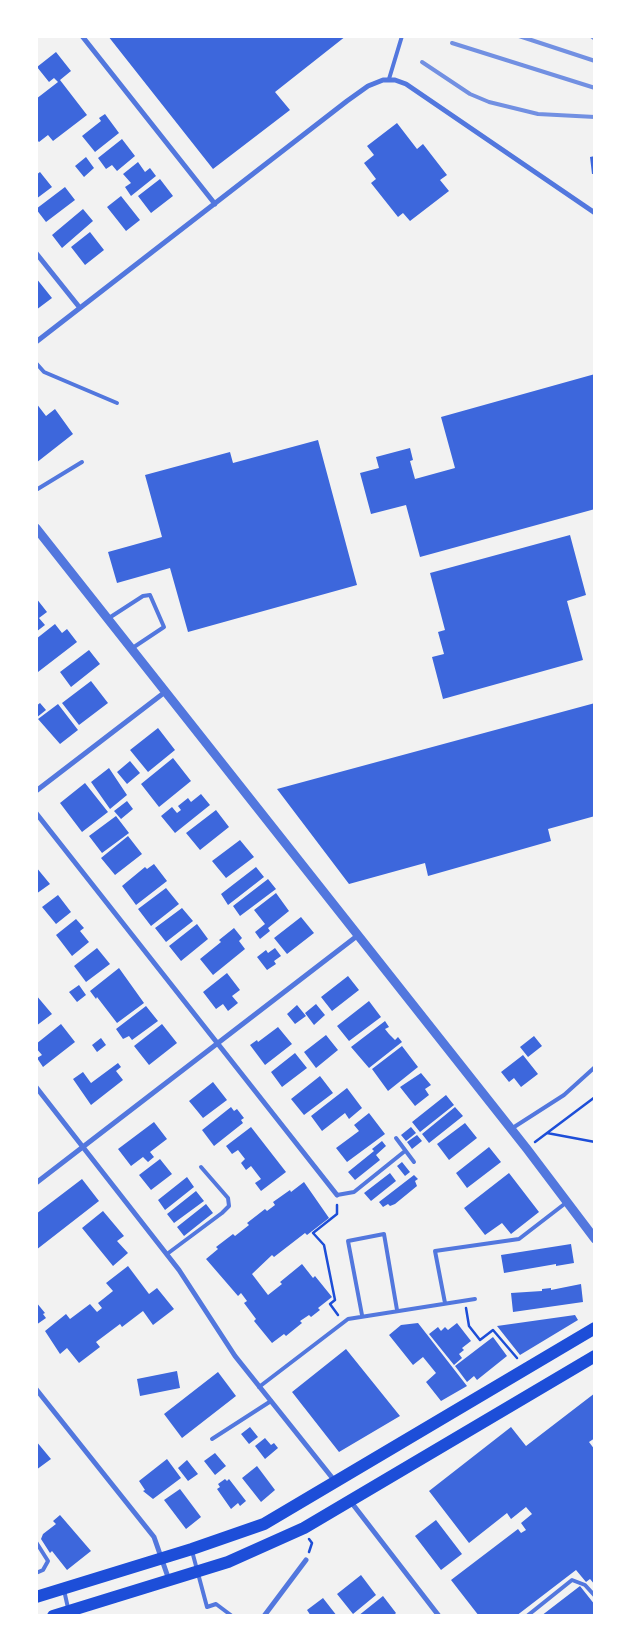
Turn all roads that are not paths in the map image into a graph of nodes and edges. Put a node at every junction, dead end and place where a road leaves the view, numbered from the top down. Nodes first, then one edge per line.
1 (82, 36) edge
2 (402, 36) edge
3 (389, 79) junction
4 (214, 204) junction
5 (595, 213) edge
6 (36, 253) edge
7 (80, 308) junction
8 (36, 342) edge
9 (36, 363) edge
10 (117, 403) dead end
11 (82, 462) dead end
12 (36, 490) edge
13 (36, 528) edge
14 (108, 619) junction
15 (132, 649) junction
16 (165, 692) junction
17 (36, 791) edge
18 (36, 813) edge
19 (357, 936) junction
20 (218, 1044) junction
21 (595, 1067) edge
22 (36, 1087) edge
23 (512, 1129) junction
24 (396, 1138) dead end
25 (84, 1147) junction
26 (405, 1151) junction
27 (414, 1162) dead end
28 (201, 1167) dead end
29 (36, 1184) edge
30 (337, 1195) joint
31 (566, 1202) junction
32 (595, 1239) edge
33 (167, 1254) junction
34 (475, 1298) dead end
35 (445, 1303) junction
36 (398, 1310) junction
37 (362, 1315) junction
38 (595, 1328) edge
39 (595, 1356) edge
40 (260, 1386) junction
41 (36, 1389) edge
42 (271, 1401) junction
43 (212, 1439) dead end
44 (336, 1483) junction
45 (351, 1501) junction
46 (36, 1542) edge
47 (192, 1549) junction
48 (163, 1558) junction
49 (306, 1560) road end
50 (197, 1571) junction
51 (36, 1573) edge
52 (169, 1580) junction
53 (64, 1588) junction
54 (595, 1596) edge
55 (36, 1597) edge
56 (70, 1613) edge
57 (53, 1616) edge
58 (232, 1616) edge
59 (264, 1616) edge
60 (439, 1616) edge
61 (527, 1616) edge

1 - 4 street
2 - 3 lane
3 - 4 street
3 - 5 street
4 - 7 street
6 - 7 street
7 - 8 street
9 - 10 lane
11 - 12 lane
13 - 14 street
14 - 15 street
14 - 15 lane
15 - 16 street
16 - 17 street
16 - 19 street
18 - 20 street
19 - 20 street
19 - 23 street
20 - 25 street
20 - 30 street
21 - 23 lane
22 - 25 street
23 - 31 street
24 - 26 lane
25 - 29 street
25 - 33 street
26 - 27 lane
26 - 30 lane
28 - 33 lane
31 - 32 street
31 - 35 lane
33 - 40 street
34 - 35 lane
35 - 36 lane
36 - 37 lane
36 - 37 lane
37 - 40 lane
38 - 44 main road
39 - 45 main road
40 - 42 street
41 - 48 street
42 - 43 lane
42 - 44 street
44 - 47 main road
45 - 50 main road
45 - 60 street
46 - 51 lane
47 - 48 main road
47 - 50 lane
48 - 52 street
48 - 53 main road
49 - 59 street
50 - 52 main road
50 - 58 lane
52 - 56 main road
53 - 55 main road
53 - 56 lane
54 - 61 lane
56 - 57 main road

